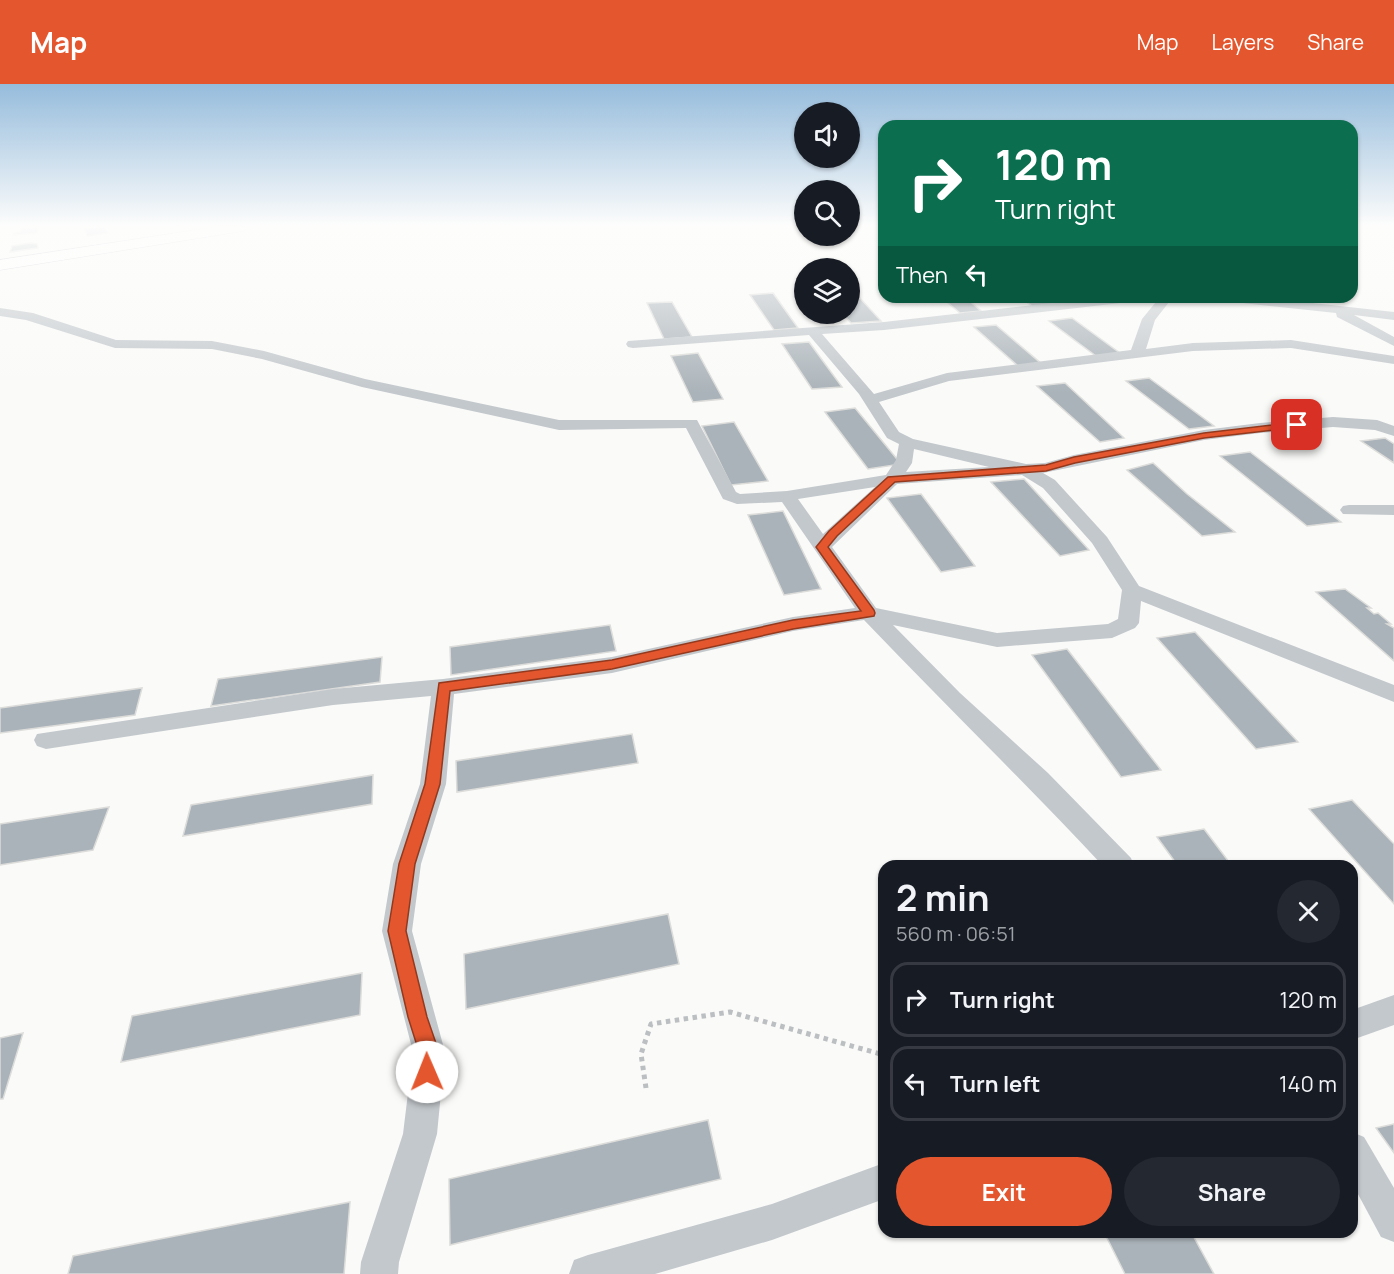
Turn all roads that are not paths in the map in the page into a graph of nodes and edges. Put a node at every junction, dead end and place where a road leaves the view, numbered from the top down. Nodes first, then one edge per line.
1 (1094, 303) edge
2 (1162, 303) edge
3 (1282, 303) edge
4 (1321, 303) edge
5 (1331, 308) junction
6 (0, 312) edge
7 (1394, 316) edge
8 (813, 332) junction
9 (1390, 338) edge
10 (633, 344) dead end
11 (1137, 354) junction
12 (1394, 360) edge
13 (870, 400) junction
14 (1394, 431) edge
15 (907, 442) junction
16 (1024, 469) junction
17 (892, 479) junction
18 (787, 496) junction
19 (1349, 510) dead end
20 (1394, 510) edge
21 (822, 547) junction
22 (1132, 590) junction
23 (869, 613) junction
24 (443, 687) junction
25 (1394, 694) edge
26 (46, 740) dead end
27 (1115, 860) edge
28 (1394, 1010) edge
29 (1358, 1023) edge
30 (1358, 1160) edge
31 (878, 1184) edge
32 (1394, 1224) edge
33 (379, 1274) edge
34 (588, 1274) edge

1 - 8 street
2 - 11 street
3 - 5 street
4 - 5 street
5 - 7 street
5 - 9 street
6 - 18 street
8 - 10 street
8 - 13 street
11 - 12 street
11 - 13 street
13 - 15 street
14 - 16 street
15 - 16 street
15 - 17 street
16 - 17 street
16 - 22 street
17 - 18 street
17 - 21 street
18 - 21 street
19 - 20 street
21 - 23 street
22 - 23 street
22 - 25 street
23 - 24 street
23 - 27 street
24 - 26 street
24 - 33 street
28 - 29 street
30 - 32 street
31 - 34 street

